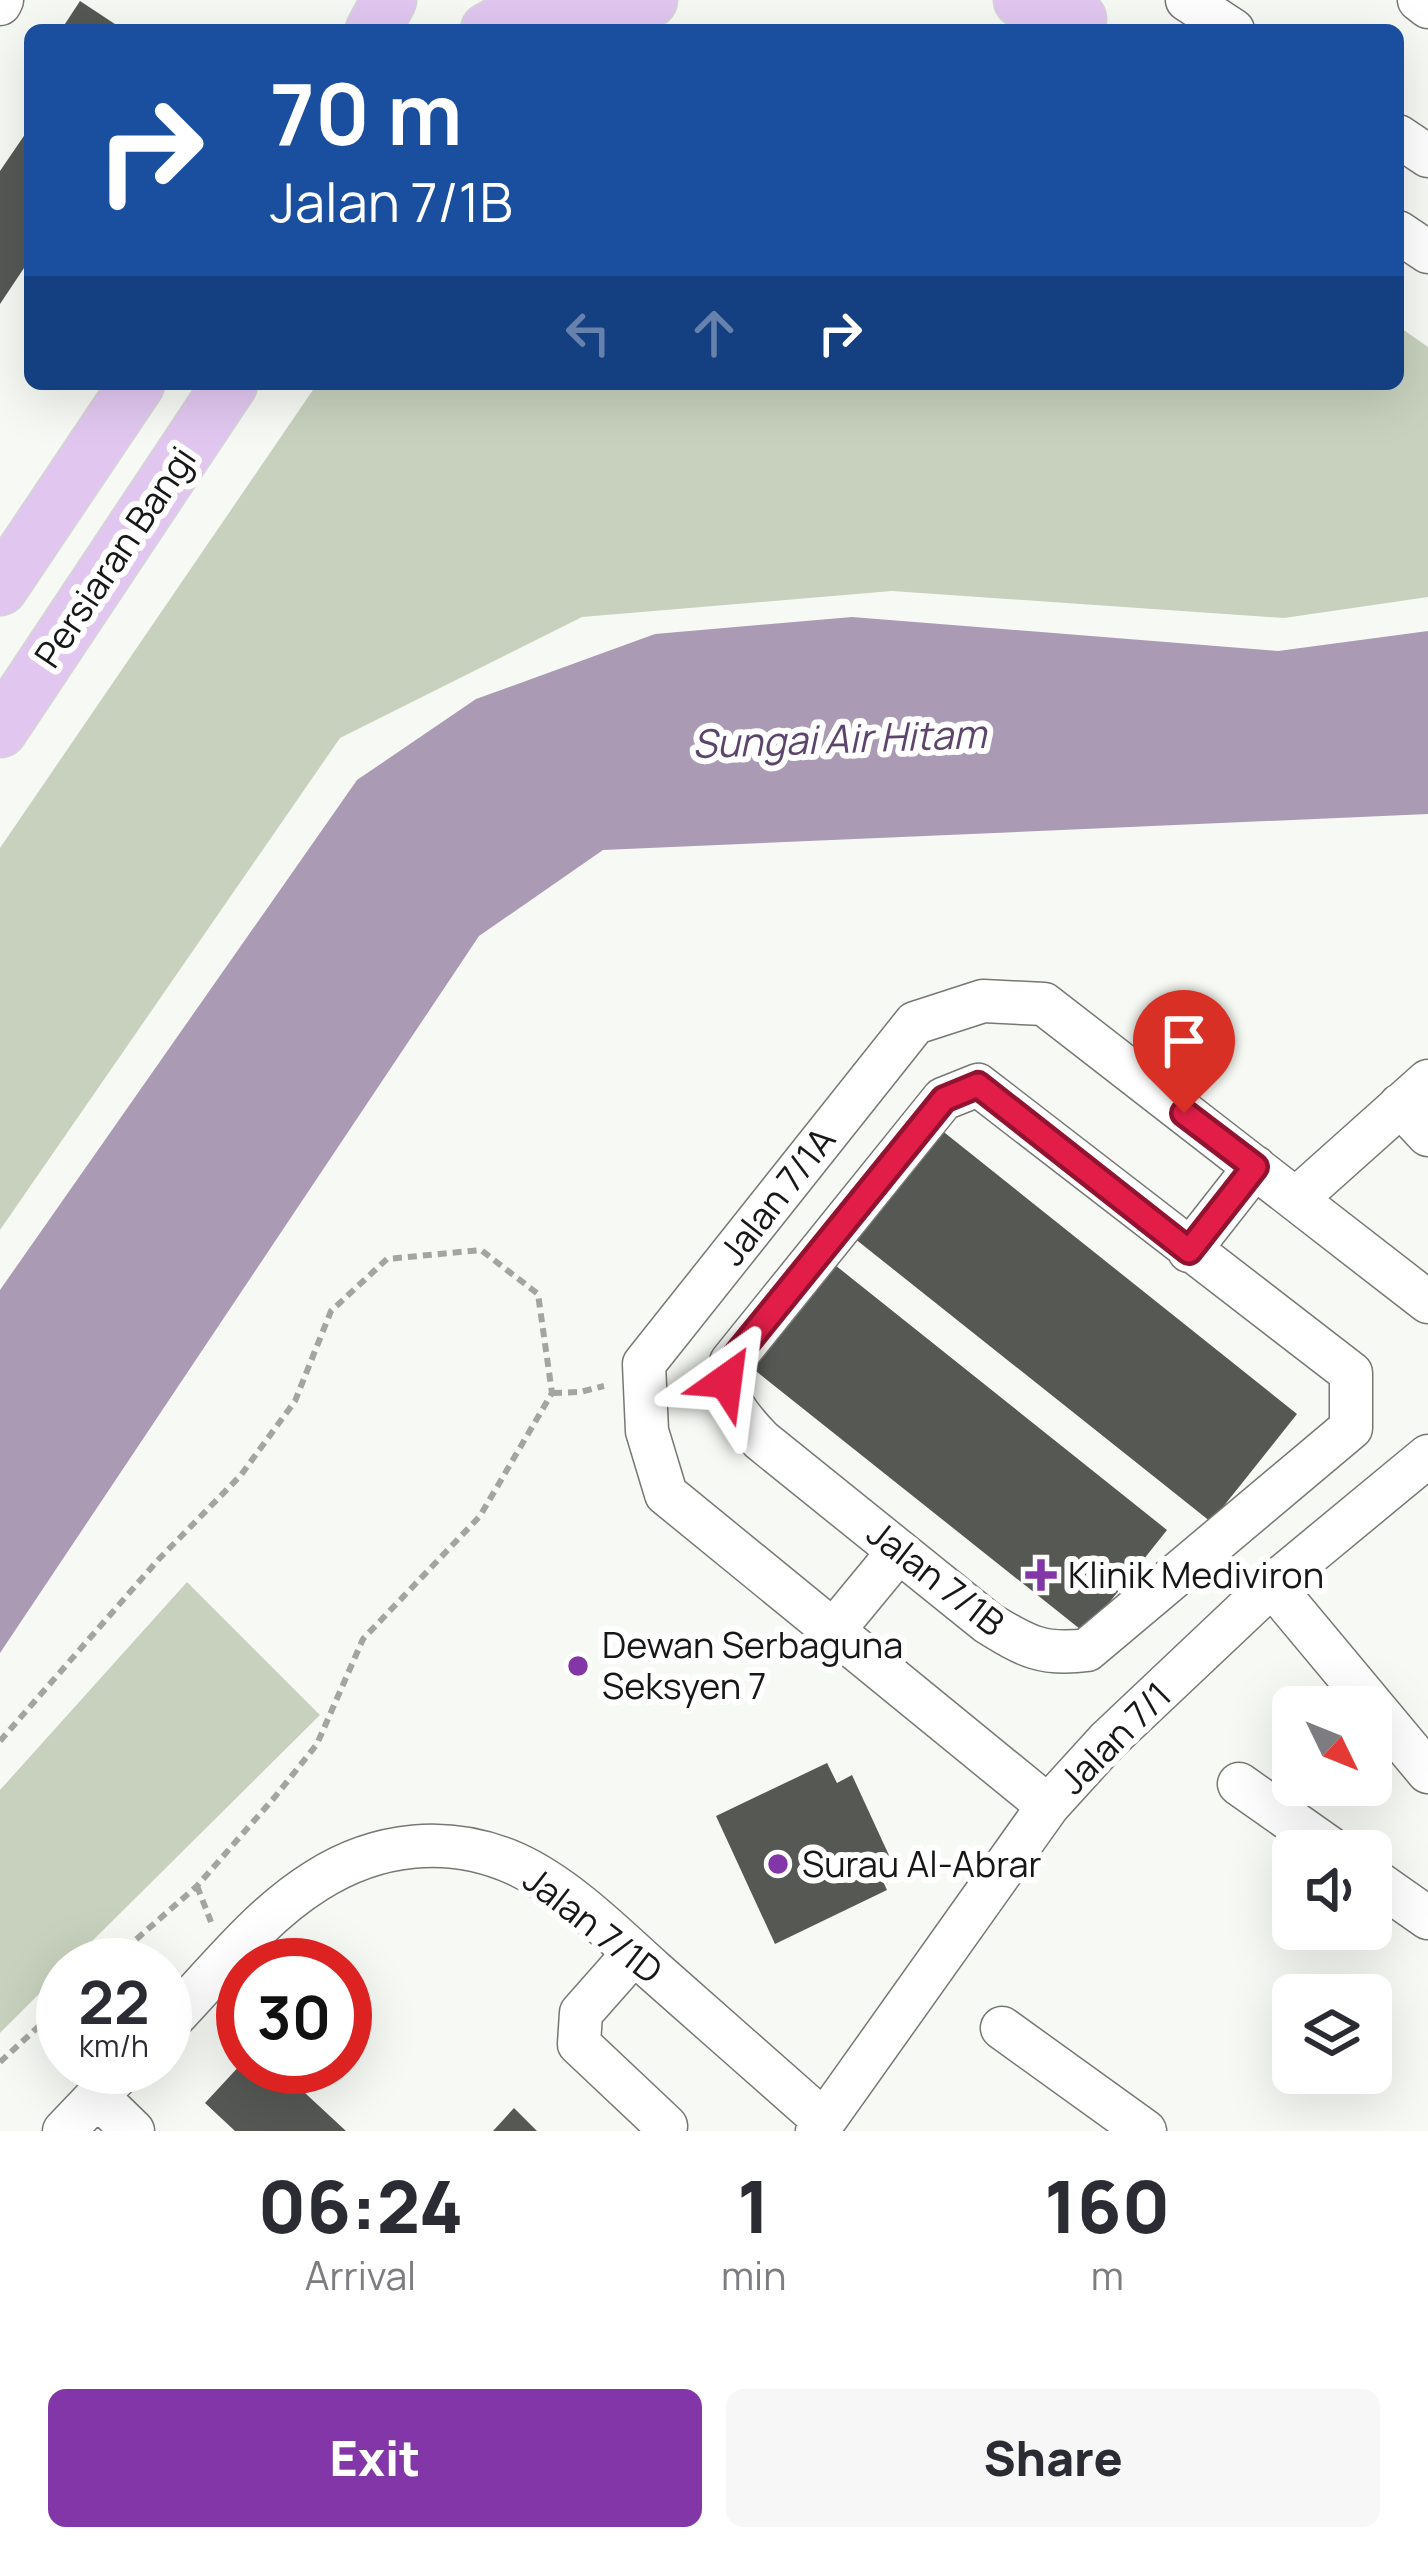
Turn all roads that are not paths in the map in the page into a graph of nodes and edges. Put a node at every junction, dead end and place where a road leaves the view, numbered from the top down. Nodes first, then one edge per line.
1 (543, 0) edge
2 (650, 0) edge
3 (1021, 0) edge
4 (1187, 0) edge
5 (1419, 0) edge
6 (1428, 7) edge
7 (1075, 16) edge
8 (499, 24) edge
9 (583, 24) edge
10 (1224, 24) edge
11 (132, 390) edge
12 (226, 390) edge
13 (0, 588) edge
14 (0, 730) edge
15 (1419, 1107) edge
16 (1255, 1167) junction
17 (1296, 1199) junction
18 (1189, 1251) junction
19 (1428, 1302) edge
20 (1428, 1456) edge
21 (899, 1552) junction
22 (1272, 1585) junction
23 (832, 1631) junction
24 (1428, 1772) edge
25 (1239, 1784) dead end
26 (1048, 1806) junction
27 (1304, 1830) edge
28 (1392, 1892) edge
29 (1428, 1918) edge
30 (634, 1953) junction
31 (192, 1998) edge
32 (1002, 2029) dead end
33 (99, 2094) edge
34 (117, 2094) edge
35 (666, 2126) dead end
36 (820, 2126) edge
37 (64, 2131) edge
38 (134, 2131) edge
39 (1145, 2131) edge

1 - 8 main road
2 - 9 main road
3 - 7 main road
4 - 10 street
5 - 6 street
11 - 13 main road
12 - 14 main road, Persiaran Bangi
15 - 17 street
16 - 17 street, Jalan 7/1A
16 - 18 street
16 - 23 street, Jalan 7/1A
17 - 19 street, Jalan 7/1A
18 - 21 street, Jalan 7/1B
18 - 21 street, Jalan 7/1B
20 - 22 street, Jalan 7/1
21 - 23 street
22 - 24 street
22 - 26 street, Jalan 7/1
23 - 26 street
25 - 27 street
26 - 36 street, Jalan 7/1
28 - 29 street
30 - 31 street, Jalan 7/1D
30 - 35 street
30 - 36 street, Jalan 7/1D
32 - 39 street
33 - 37 street
34 - 38 street

